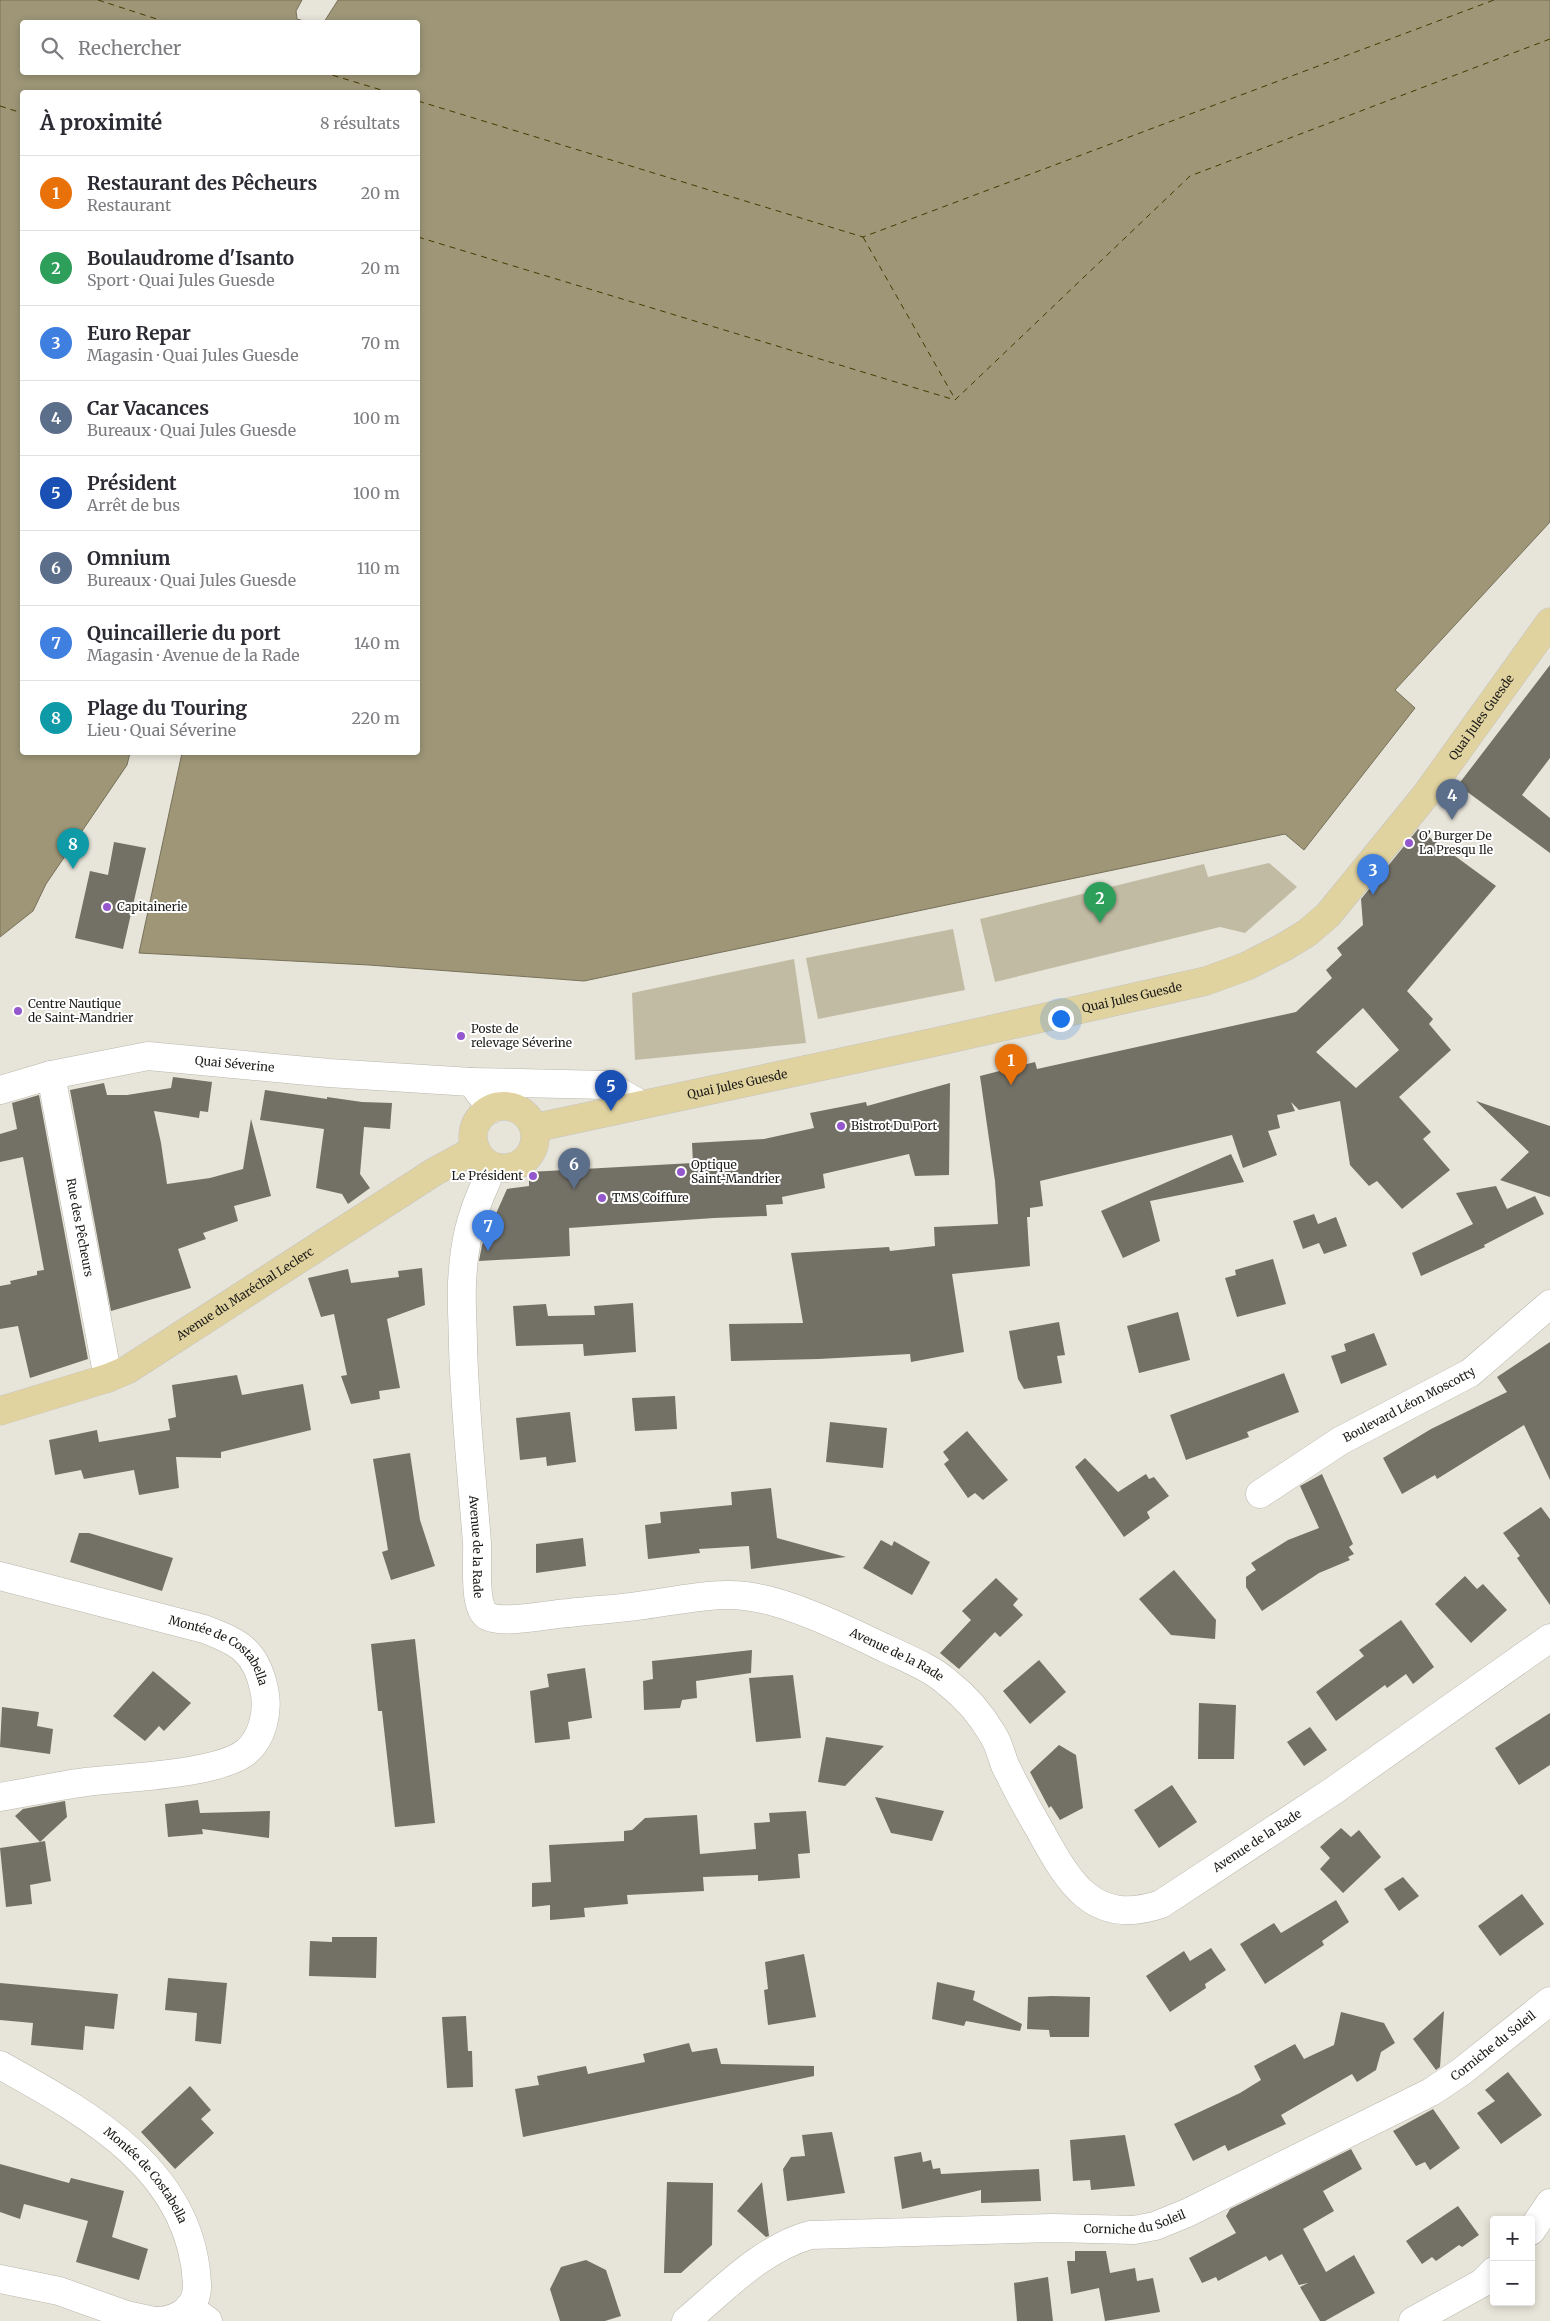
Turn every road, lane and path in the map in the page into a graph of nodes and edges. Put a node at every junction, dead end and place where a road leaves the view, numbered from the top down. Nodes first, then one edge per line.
1 (1550, 622) edge
2 (51, 1075) junction
3 (471, 1082) junction
4 (0, 1090) edge
5 (640, 1104) junction
6 (492, 1109) junction
7 (534, 1128) junction
8 (476, 1149) junction
9 (487, 1180) dead end
10 (1550, 1304) edge
11 (108, 1378) junction
12 (0, 1411) edge
13 (1260, 1494) dead end
14 (0, 1576) edge
15 (1550, 1638) edge
16 (0, 1797) edge
17 (1550, 2001) edge
18 (0, 2065) edge
19 (1550, 2203) edge
20 (1535, 2225) edge
21 (1490, 2275) edge
22 (0, 2279) edge
23 (198, 2314) edge
24 (154, 2321) edge
25 (158, 2321) edge
26 (686, 2321) edge
27 (1413, 2321) edge

1 - 5 main road, Quai Jules Guesde
2 - 3 street, Quai Séverine
2 - 4 street, Quai Séverine
2 - 11 street, Rue des Pêcheurs
3 - 5 street, Quai Séverine
3 - 6 street
5 - 7 main road, Quai Jules Guesde
6 - 7 main road
6 - 8 main road
7 - 8 main road
8 - 11 main road, Avenue du Maréchal Leclerc
9 - 15 street, Avenue de la Rade
10 - 13 street, Boulevard Léon Moscotty
11 - 12 main road, Avenue du Maréchal Leclerc
14 - 16 street, Montée de Costabella
17 - 26 street, Corniche du Soleil
18 - 23 street, Montée de Costabella
19 - 20 street
21 - 27 street
22 - 24 street
23 - 25 street, Montée de Costabella

